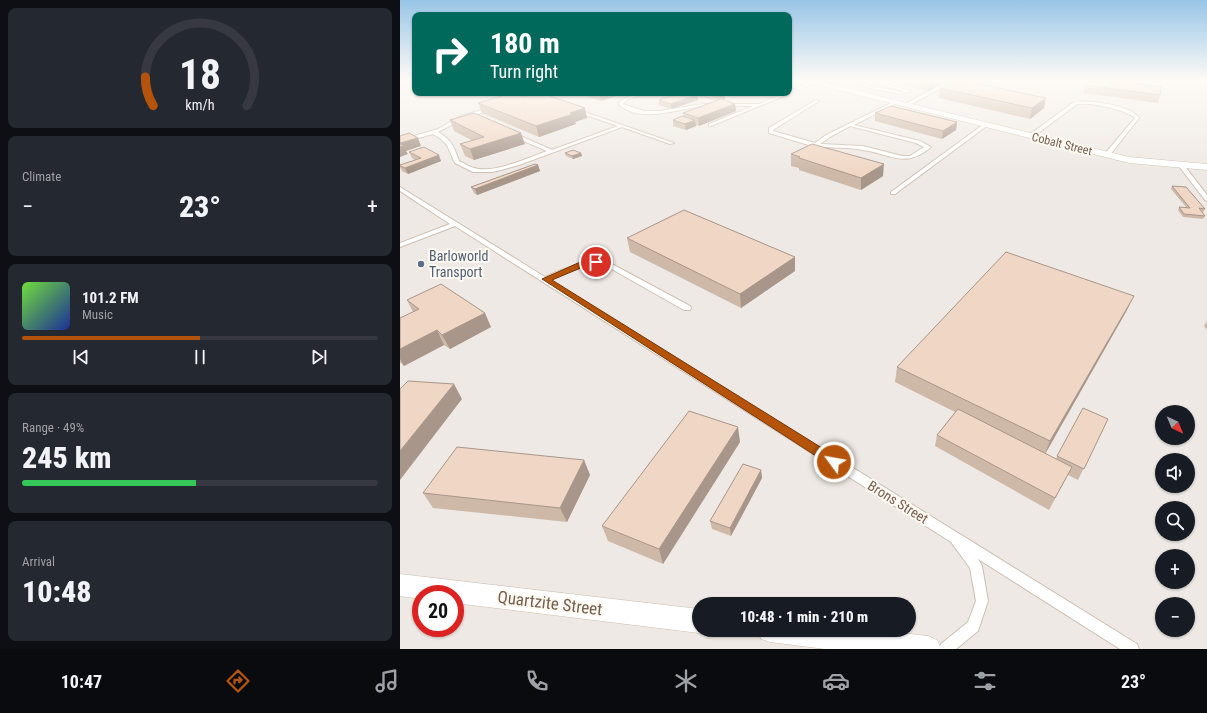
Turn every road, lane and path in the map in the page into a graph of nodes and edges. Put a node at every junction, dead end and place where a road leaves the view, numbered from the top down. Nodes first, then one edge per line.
1 (485, 110) edge
2 (578, 110) edge
3 (635, 110) edge
4 (676, 110) edge
5 (747, 110) edge
6 (802, 110) edge
7 (879, 110) edge
8 (926, 110) edge
9 (1066, 110) edge
10 (1123, 110) edge
11 (470, 115) junction
12 (476, 118) edge
13 (711, 125) edge
14 (850, 125) junction
15 (986, 125) junction
16 (622, 126) junction
17 (434, 132) junction
18 (511, 133) edge
19 (1031, 136) junction
20 (400, 142) edge
21 (672, 143) dead end
22 (815, 145) junction
23 (811, 150) edge
24 (552, 151) junction
25 (1108, 155) junction
26 (1181, 165) junction
27 (1207, 167) edge
28 (400, 189) edge
29 (893, 193) dead end
30 (1207, 199) edge
31 (455, 224) junction
32 (400, 246) edge
33 (546, 279) junction
34 (687, 308) dead end
35 (953, 536) junction
36 (400, 585) edge
37 (692, 620) edge
38 (828, 637) edge
39 (928, 649) edge
40 (946, 649) edge
41 (1132, 649) edge

1 - 11 lane
2 - 16 lane
3 - 4 lane
5 - 13 lane
6 - 22 lane
7 - 14 lane
8 - 15 street, Cobalt Street
9 - 19 lane
10 - 25 lane
11 - 12 lane
11 - 17 lane
14 - 22 lane
14 - 22 lane
15 - 19 street, Cobalt Street
15 - 29 lane
16 - 21 lane
16 - 24 lane
17 - 20 lane
17 - 24 lane
18 - 24 lane
19 - 25 street, Cobalt Street
22 - 23 lane
25 - 26 street, Cobalt Street
26 - 27 street, Cobalt Street
26 - 30 lane
28 - 31 lane, Brons Street
31 - 32 lane
31 - 33 lane, Brons Street
33 - 34 lane
33 - 35 lane, Brons Street
35 - 40 lane
35 - 41 lane, Brons Street
36 - 37 street, Quartzite Street
38 - 39 street

